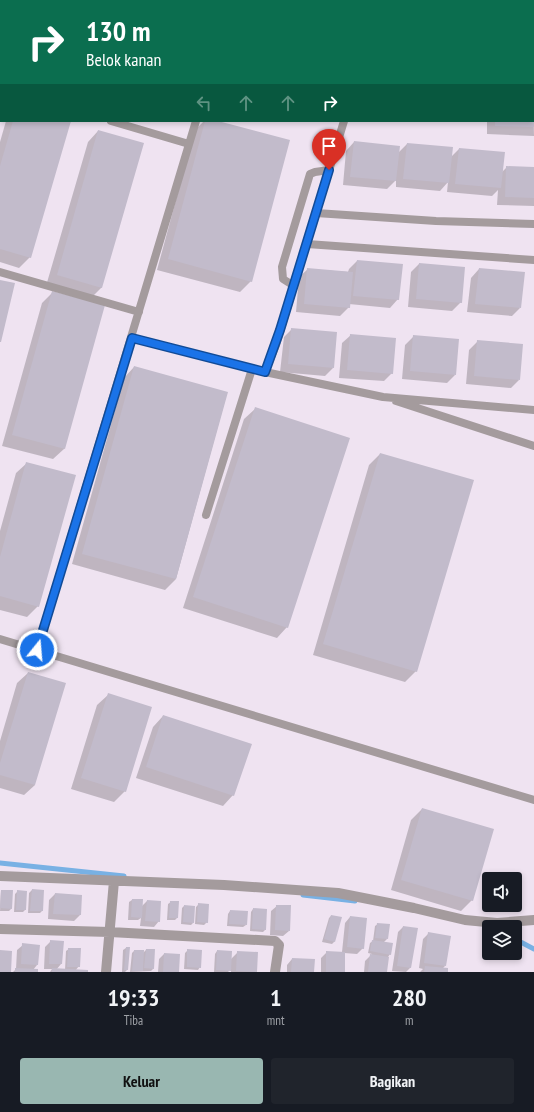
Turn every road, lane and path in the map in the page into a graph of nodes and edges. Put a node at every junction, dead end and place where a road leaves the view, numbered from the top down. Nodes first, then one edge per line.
1 (114, 122) edge
2 (196, 122) edge
3 (344, 122) edge
4 (189, 144) junction
5 (329, 170) junction
6 (316, 213) junction
7 (534, 224) edge
8 (307, 244) junction
9 (534, 260) edge
10 (0, 272) edge
11 (294, 286) junction
12 (139, 312) junction
13 (132, 338) junction
14 (252, 369) junction
15 (265, 372) junction
16 (383, 397) junction
17 (534, 410) edge
18 (534, 446) edge
19 (206, 515) dead end
20 (0, 639) edge
21 (37, 650) junction
22 (534, 800) edge
23 (0, 876) edge
24 (114, 881) junction
25 (534, 920) edge
26 (0, 929) edge
27 (110, 932) junction
28 (106, 972) edge
29 (275, 972) edge

1 - 4 lane
2 - 4 lane
3 - 5 lane
4 - 12 lane
5 - 6 lane
5 - 11 lane
6 - 7 lane
6 - 8 lane
8 - 9 lane
8 - 11 lane
10 - 12 lane
11 - 15 lane
12 - 13 lane
13 - 14 lane
13 - 21 lane
14 - 15 lane
14 - 19 lane
15 - 16 lane
16 - 17 lane
16 - 18 lane
20 - 21 lane
21 - 22 lane
23 - 24 street
24 - 25 street
24 - 27 street
26 - 27 street
27 - 28 street
27 - 29 street

